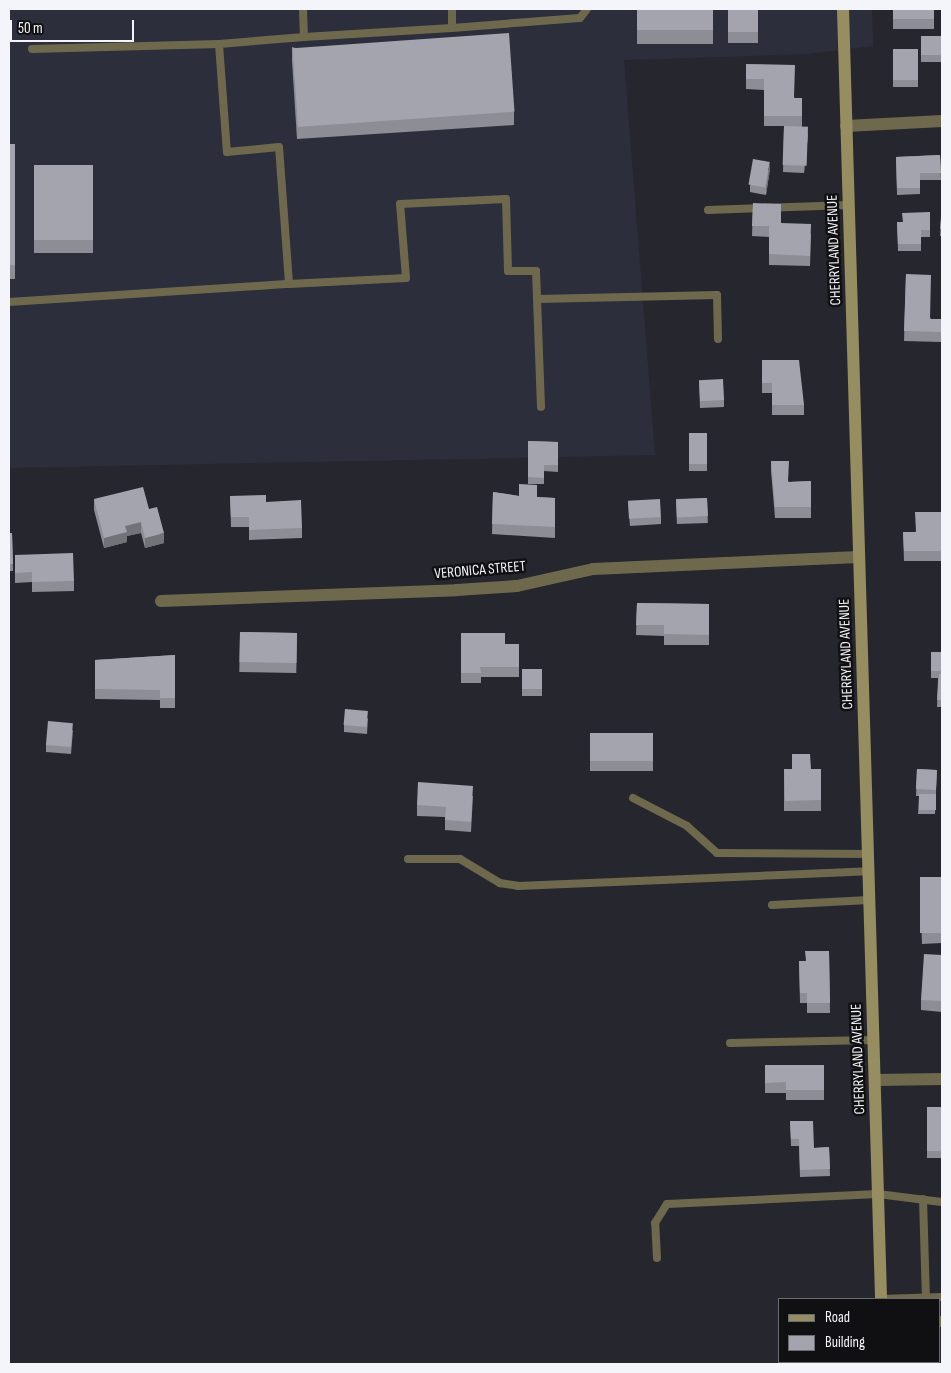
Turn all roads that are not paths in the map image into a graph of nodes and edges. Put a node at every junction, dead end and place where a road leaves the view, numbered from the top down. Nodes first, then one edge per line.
1 (303, 9) edge
2 (452, 9) edge
3 (587, 9) edge
4 (843, 9) edge
5 (452, 28) junction
6 (304, 37) junction
7 (219, 44) junction
8 (32, 49) dead end
9 (942, 121) edge
10 (846, 126) junction
11 (849, 205) junction
12 (708, 210) dead end
13 (289, 284) junction
14 (537, 299) junction
15 (9, 302) edge
16 (718, 339) dead end
17 (541, 407) dead end
18 (859, 557) junction
19 (162, 601) dead end
20 (633, 798) dead end
21 (868, 854) junction
22 (408, 859) dead end
23 (869, 871) junction
24 (870, 900) junction
25 (772, 904) dead end
26 (874, 1040) junction
27 (730, 1043) dead end
28 (942, 1079) edge
29 (875, 1080) junction
30 (878, 1194) junction
31 (923, 1199) junction
32 (942, 1202) edge
33 (657, 1258) dead end
34 (942, 1297) edge
35 (881, 1298) edge
36 (925, 1298) edge

1 - 6 lane
2 - 5 lane
3 - 5 lane
4 - 10 street, CHERRYLAND AVENUE
5 - 6 lane
6 - 7 lane
7 - 8 lane
7 - 13 lane
9 - 10 street
10 - 11 street, CHERRYLAND AVENUE
11 - 12 lane
11 - 18 street, CHERRYLAND AVENUE
13 - 14 lane
13 - 15 lane
14 - 16 lane
14 - 17 lane
18 - 19 street, VERONICA STREET
18 - 21 street, CHERRYLAND AVENUE
20 - 21 lane
21 - 23 street, CHERRYLAND AVENUE
22 - 23 lane
23 - 24 street, CHERRYLAND AVENUE
24 - 25 lane
24 - 26 street, CHERRYLAND AVENUE
26 - 27 lane
26 - 29 street, CHERRYLAND AVENUE
28 - 29 street
29 - 30 street, CHERRYLAND AVENUE
30 - 31 lane
30 - 33 lane
30 - 35 street, CHERRYLAND AVENUE
31 - 32 lane
31 - 36 lane
34 - 36 lane

